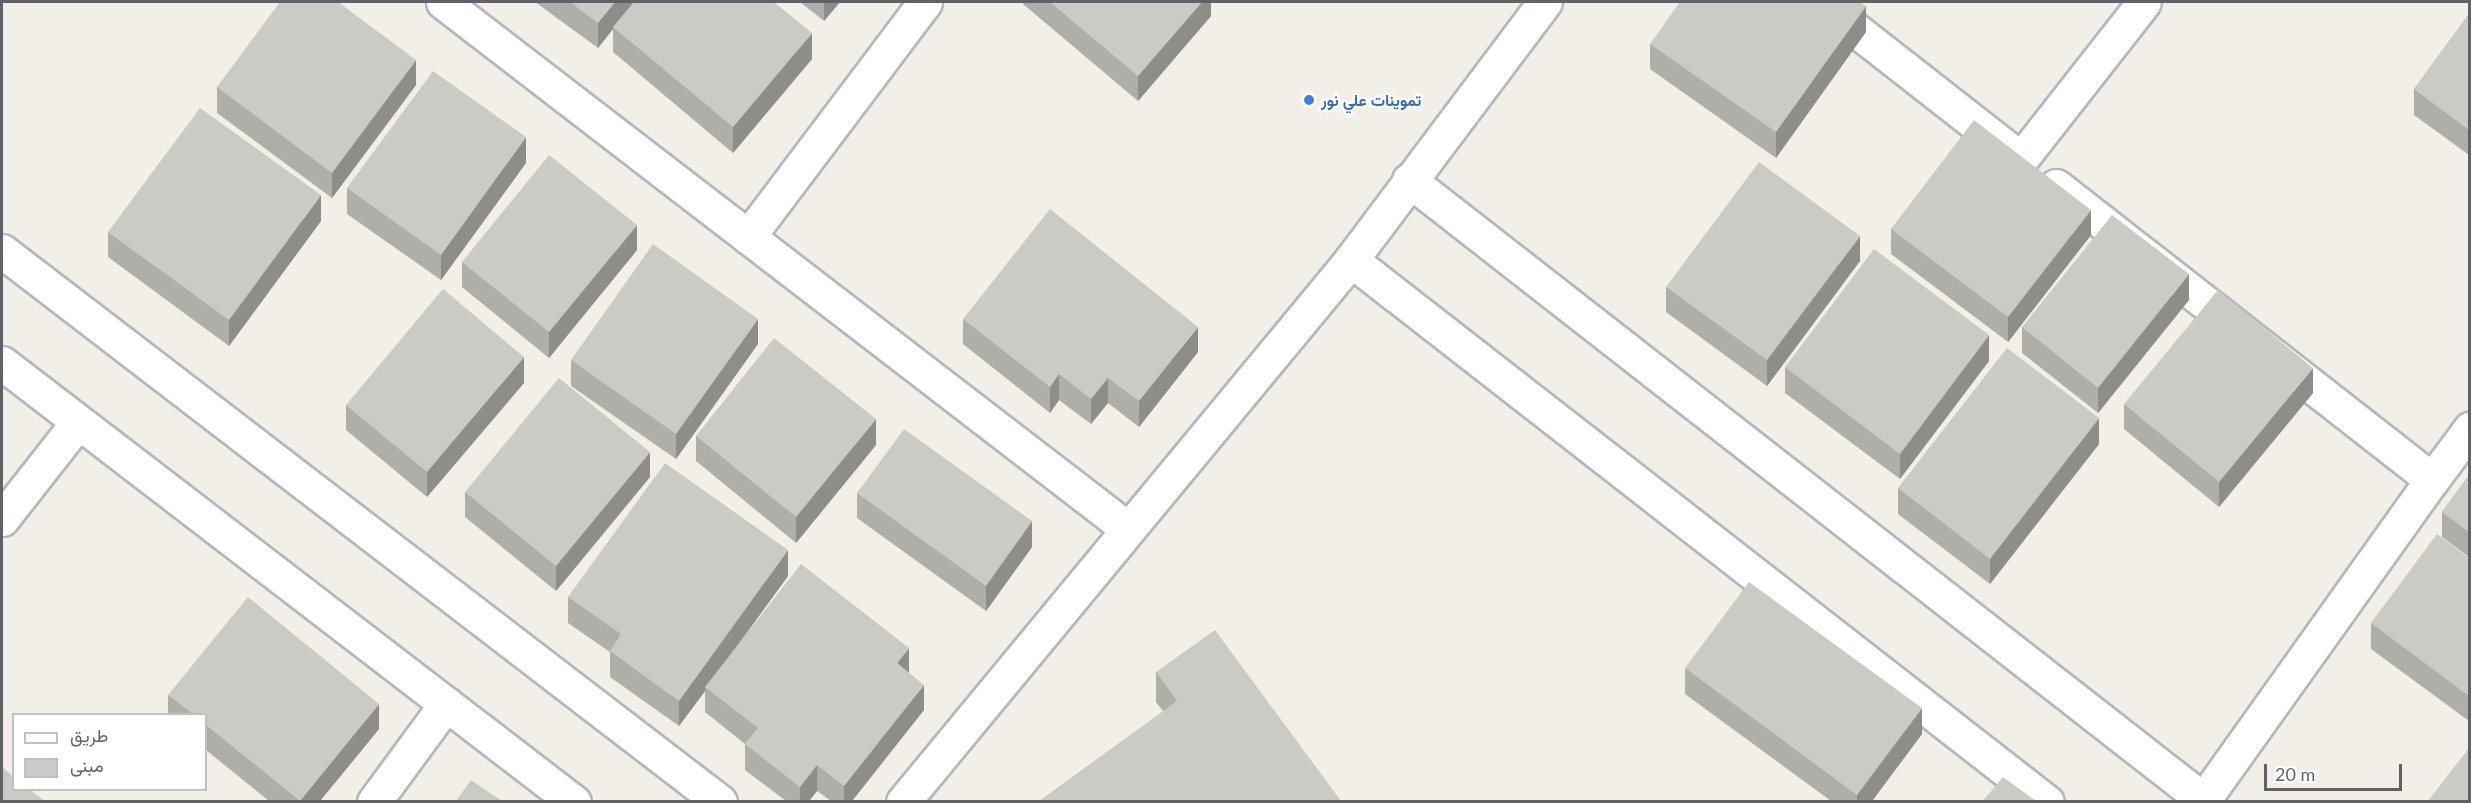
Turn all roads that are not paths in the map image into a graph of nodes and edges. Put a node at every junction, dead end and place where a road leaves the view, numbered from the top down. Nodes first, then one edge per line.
1 (443, 2) edge
2 (925, 2) edge
3 (1545, 2) edge
4 (1820, 2) edge
5 (2144, 2) edge
6 (2021, 159) junction
7 (1409, 180) junction
8 (748, 237) junction
9 (2, 251) edge
10 (1351, 260) junction
11 (2, 363) edge
12 (78, 422) junction
13 (2469, 429) edge
14 (2432, 480) junction
15 (2, 519) edge
16 (1128, 529) junction
17 (446, 704) junction
18 (374, 801) edge
19 (574, 801) edge
20 (720, 801) edge
21 (903, 801) edge
22 (2047, 801) edge
23 (2204, 801) edge

1 - 8 street
2 - 8 street
3 - 7 street
4 - 6 street
5 - 6 street
6 - 14 street
7 - 10 street
7 - 23 street
8 - 16 street
9 - 20 street
10 - 16 street
10 - 22 street
11 - 12 street
12 - 15 street
12 - 17 street
13 - 14 street
14 - 23 street
16 - 21 street
17 - 18 street
17 - 19 street

